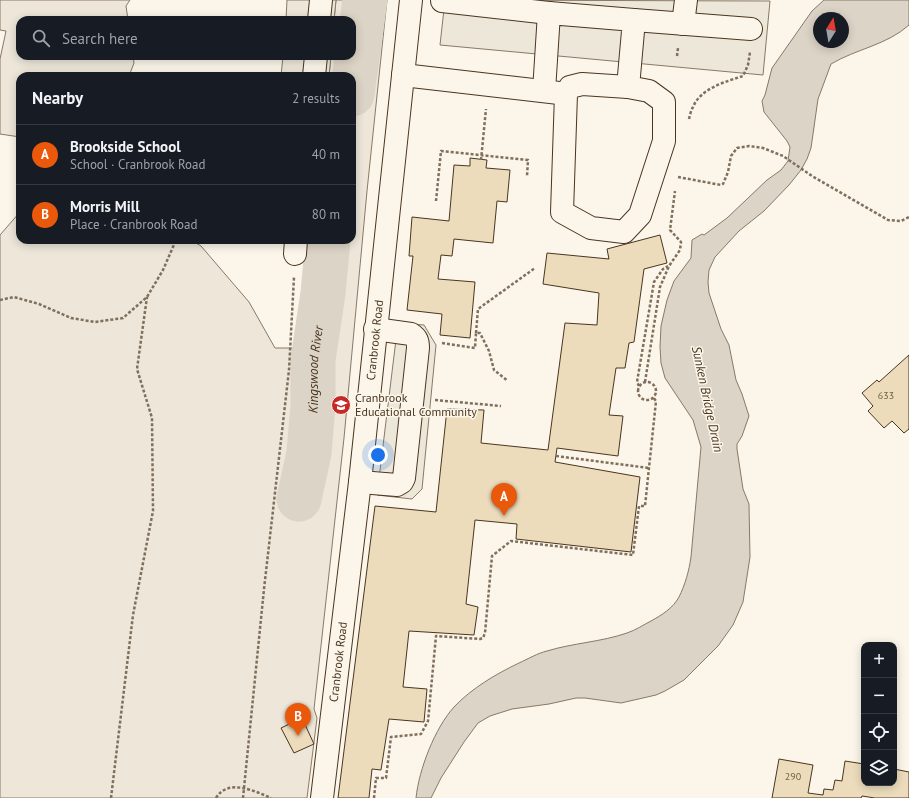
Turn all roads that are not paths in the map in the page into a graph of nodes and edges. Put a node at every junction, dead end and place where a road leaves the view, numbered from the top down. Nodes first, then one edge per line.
1 (322, 0) edge
2 (410, 0) edge
3 (686, 0) edge
4 (442, 1) dead end
5 (549, 13) junction
6 (320, 16) edge
7 (634, 20) junction
8 (683, 24) junction
9 (751, 29) road end
10 (316, 60) edge
11 (314, 72) edge
12 (403, 75) junction
13 (628, 87) junction
14 (544, 91) junction
15 (566, 94) junction
16 (376, 329) junction
17 (360, 482) junction
18 (322, 798) edge

1 - 6 street
2 - 12 street, Cranbrook Road
3 - 8 street
4 - 5 street
5 - 7 street
5 - 14 street
7 - 8 street
7 - 13 street
8 - 9 street
10 - 11 street
12 - 14 street
12 - 16 street, Cranbrook Road
13 - 15 street
13 - 15 street
14 - 15 street
16 - 17 street, Cranbrook Road
16 - 17 street
17 - 18 street, Cranbrook Road

